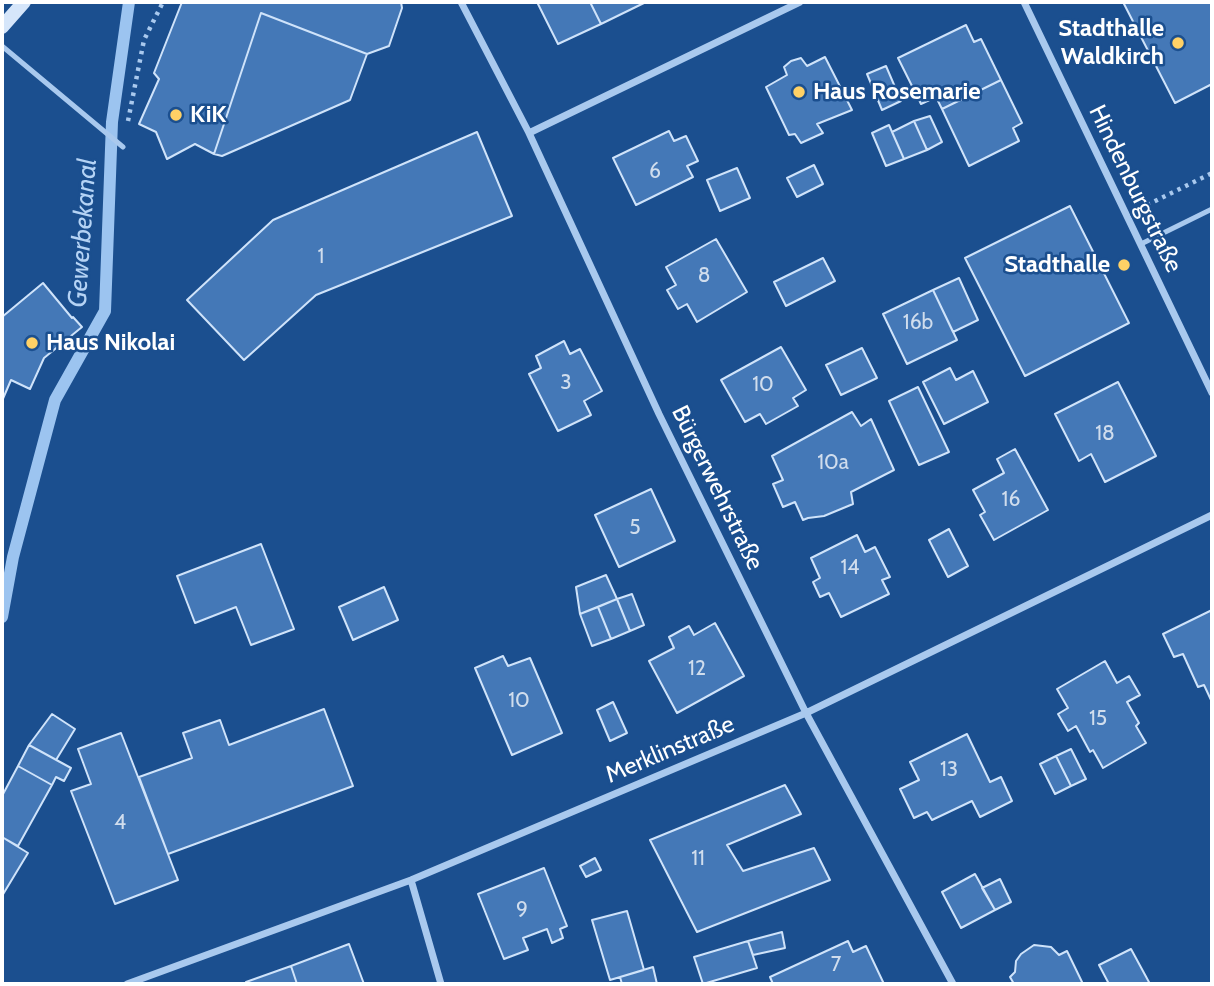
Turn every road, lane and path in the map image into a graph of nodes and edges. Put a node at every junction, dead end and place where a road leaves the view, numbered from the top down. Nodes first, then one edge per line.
1 (24, 2) edge
2 (163, 2) edge
3 (461, 2) edge
4 (800, 2) edge
5 (1024, 2) edge
6 (2, 27) edge
7 (2, 46) edge
8 (529, 133) junction
9 (122, 147) joint
10 (1212, 173) edge
11 (1212, 209) edge
12 (1127, 215) junction
13 (1141, 244) junction
14 (1212, 393) edge
15 (1212, 515) edge
16 (806, 713) junction
17 (411, 880) junction
18 (127, 984) edge
19 (441, 984) edge
20 (953, 984) edge

1 - 6 street
2 - 9 path
3 - 8 street, Bürgerwehrstraße
4 - 8 street
5 - 12 street, Hindenburgstraße
7 - 9 lane
8 - 16 street, Bürgerwehrstraße
10 - 12 path
11 - 13 lane
12 - 13 street, Hindenburgstraße
13 - 14 street, Hindenburgstraße
15 - 16 street, Merklinstraße
16 - 17 street, Merklinstraße
16 - 20 street, Bürgerwehrstraße
17 - 18 street, Merklinstraße
17 - 19 street

